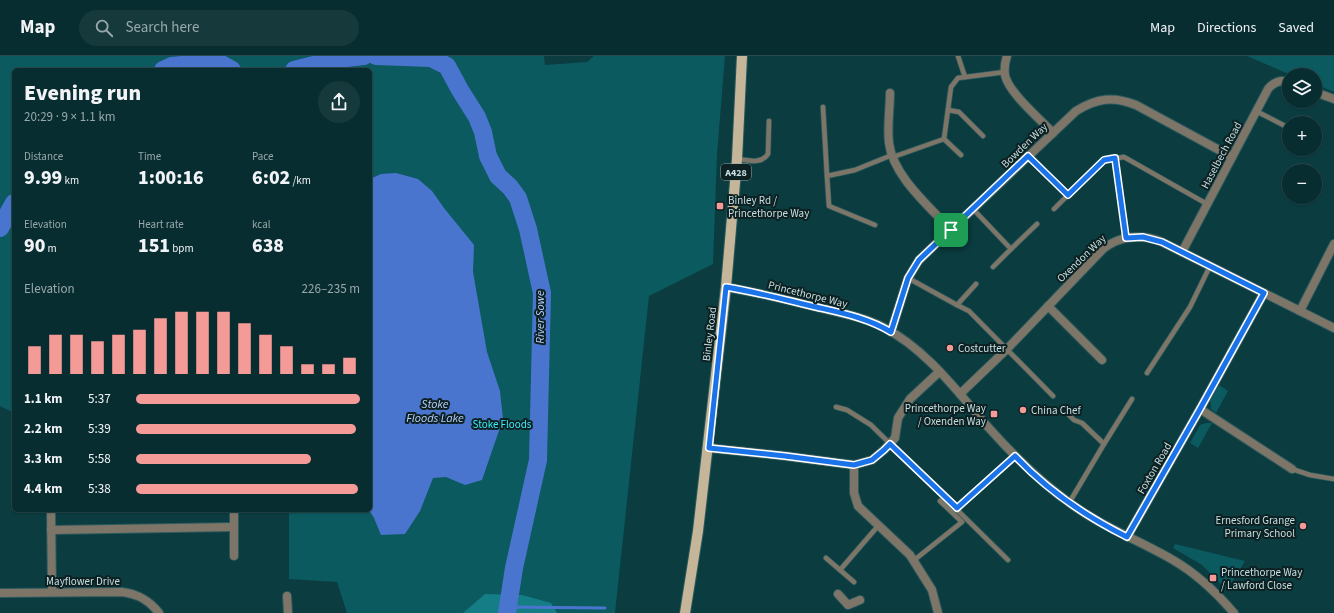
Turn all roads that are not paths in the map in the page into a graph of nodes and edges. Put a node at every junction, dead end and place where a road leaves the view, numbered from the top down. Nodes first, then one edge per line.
1 (742, 56) edge
2 (958, 56) edge
3 (1008, 56) edge
4 (1005, 72) junction
5 (965, 77) junction
6 (1282, 81) edge
7 (890, 93) dead end
8 (1322, 95) edge
9 (1334, 99) edge
10 (823, 107) dead end
11 (948, 110) junction
12 (1256, 111) junction
13 (769, 121) dead end
14 (1282, 124) edge
15 (1053, 133) junction
16 (983, 136) dead end
17 (944, 139) junction
18 (962, 155) dead end
19 (892, 156) junction
20 (1028, 156) junction
21 (1232, 157) junction
22 (1115, 158) junction
23 (737, 159) junction
24 (827, 176) junction
25 (1068, 195) junction
26 (1207, 204) junction
27 (1054, 208) dead end
28 (973, 209) junction
29 (1037, 224) dead end
30 (875, 225) dead end
31 (951, 230) junction
32 (1126, 238) junction
33 (1334, 244) edge
34 (1011, 249) junction
35 (1182, 252) junction
36 (1210, 266) junction
37 (993, 267) dead end
38 (908, 278) junction
39 (976, 284) dead end
40 (726, 287) junction
41 (1264, 293) junction
42 (957, 305) junction
43 (1048, 306) junction
44 (1300, 311) junction
45 (1334, 328) edge
46 (891, 332) junction
47 (1007, 349) junction
48 (1102, 360) dead end
49 (939, 372) junction
50 (1146, 373) dead end
51 (960, 394) junction
52 (1053, 396) dead end
53 (1132, 399) dead end
54 (836, 406) dead end
55 (1200, 409) junction
56 (1067, 413) dead end
57 (890, 444) junction
58 (1104, 444) junction
59 (709, 448) junction
60 (1015, 456) junction
61 (854, 465) junction
62 (1292, 468) joint
63 (1334, 479) edge
64 (940, 501) dead end
65 (1069, 503) junction
66 (957, 508) junction
67 (51, 512) edge
68 (234, 512) edge
69 (878, 526) junction
70 (234, 527) junction
71 (51, 530) junction
72 (1127, 537) junction
73 (234, 556) dead end
74 (826, 558) dead end
75 (1008, 560) dead end
76 (913, 561) junction
77 (840, 570) junction
78 (854, 582) dead end
79 (52, 592) junction
80 (0, 593) edge
81 (838, 594) dead end
82 (287, 596) dead end
83 (860, 600) dead end
84 (847, 609) edge
85 (159, 613) edge
86 (288, 613) edge
87 (685, 613) edge
88 (938, 613) edge
89 (1234, 613) edge

1 - 23 main road, Binley Road / A428
2 - 5 lane
3 - 4 street
4 - 5 lane
4 - 15 street
5 - 11 lane
6 - 12 street, Haselbech Road
7 - 19 street
8 - 9 street
10 - 24 lane
11 - 16 lane
11 - 17 lane
12 - 14 lane
12 - 21 street, Haselbech Road
13 - 23 lane
15 - 20 street, Bowden Way
15 - 21 street, Bowden Way
17 - 18 lane
17 - 19 lane
19 - 24 lane
19 - 31 street
20 - 25 lane
20 - 28 street, Bowden Way
21 - 26 street, Haselbech Road
22 - 25 lane
22 - 26 lane
22 - 32 lane
23 - 40 main road, Binley Road / A428
24 - 30 lane
25 - 27 lane
26 - 35 street, Haselbech Road
28 - 31 street, Bowden Way
28 - 34 lane
29 - 34 lane
31 - 38 street, Bowden Way
32 - 35 street, Oxendon Way
32 - 43 street, Oxendon Way
33 - 44 street
34 - 37 lane
35 - 36 street, Oxendon Way
36 - 41 street, Oxendon Way
36 - 50 lane
38 - 42 lane
38 - 46 street, Bowden Way
39 - 42 lane
40 - 46 street, Princethorpe Way
40 - 59 main road, Binley Road / A428
41 - 44 street, Oxendon Way
41 - 55 street, Foxton Road
42 - 47 lane
43 - 47 street, Oxendon Way
43 - 48 street
44 - 45 street, Oxendon Way
46 - 49 street, Princethorpe Way
47 - 51 street, Oxendon Way
47 - 52 lane
49 - 51 street, Princethorpe Way
49 - 57 street
51 - 60 street, Princethorpe Way
53 - 58 lane
54 - 57 lane
55 - 62 street
55 - 72 street, Foxton Road
56 - 58 lane
57 - 61 street
57 - 66 lane
58 - 65 lane
59 - 61 street
59 - 87 main road, Binley Road / A428
60 - 65 street, Princethorpe Way
60 - 66 lane
61 - 69 street
62 - 63 lane
64 - 76 lane
65 - 72 street, Princethorpe Way
66 - 75 lane
67 - 71 street
68 - 70 street
69 - 76 street
69 - 77 lane
70 - 71 street
70 - 73 street
71 - 79 street
72 - 89 street, Princethorpe Way
74 - 77 lane
76 - 88 street
77 - 78 lane
79 - 80 street, Mayflower Drive
79 - 85 street, Mayflower Drive
81 - 84 street
82 - 86 street
83 - 84 street

